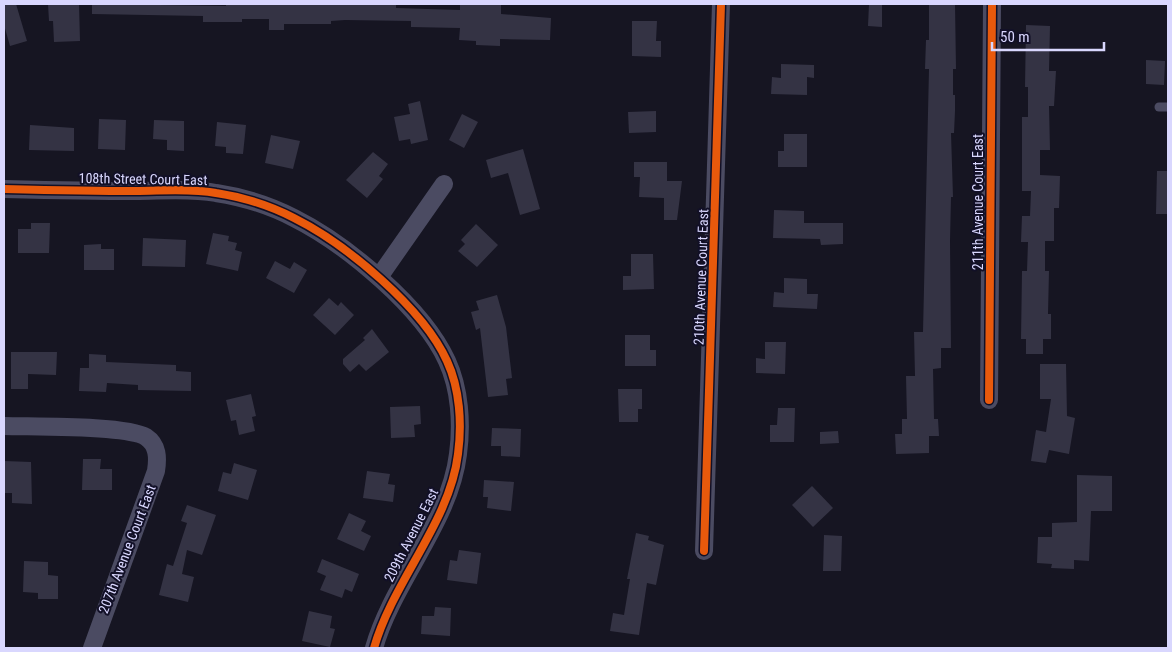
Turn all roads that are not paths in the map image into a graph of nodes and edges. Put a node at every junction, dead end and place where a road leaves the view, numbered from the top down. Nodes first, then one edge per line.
1 (721, 4) edge
2 (992, 4) edge
3 (444, 184) dead end
4 (4, 188) edge
5 (379, 277) junction
6 (989, 400) dead end
7 (4, 426) edge
8 (704, 551) dead end
9 (92, 648) edge
10 (374, 648) edge

1 - 8 street, 210th Avenue Court East
2 - 6 street, 211th Avenue Court East
3 - 5 street
4 - 5 street, 108th Street Court East
5 - 10 street, 209th Avenue East
7 - 9 street, 207th Avenue Court East

